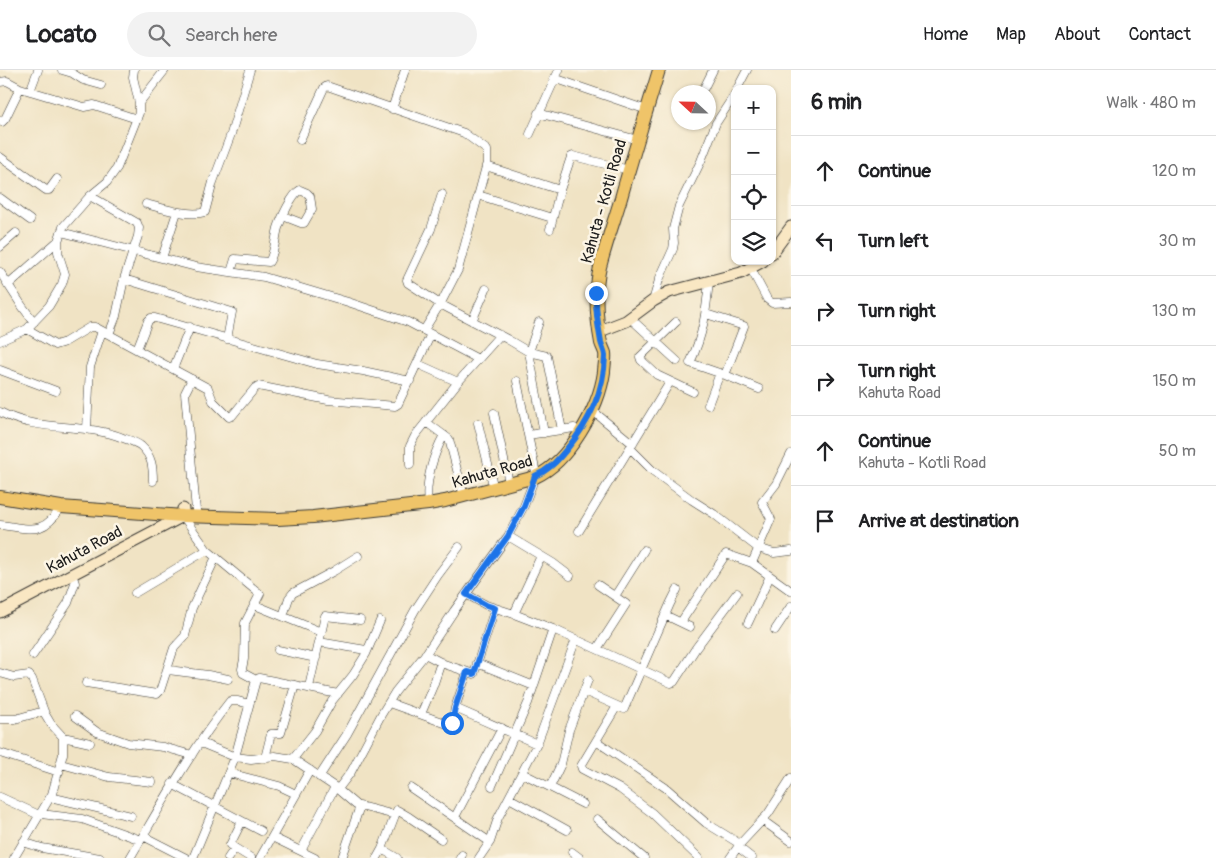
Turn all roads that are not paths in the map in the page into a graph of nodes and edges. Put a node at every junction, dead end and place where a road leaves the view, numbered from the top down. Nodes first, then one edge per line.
1 (38, 70) edge
2 (62, 70) edge
3 (134, 70) edge
4 (165, 70) edge
5 (250, 70) edge
6 (405, 70) edge
7 (559, 70) edge
8 (659, 70) edge
9 (714, 70) edge
10 (747, 70) edge
11 (554, 78) junction
12 (0, 82) edge
13 (101, 85) dead end
14 (706, 85) edge
15 (739, 85) edge
16 (20, 88) junction
17 (30, 91) junction
18 (731, 100) edge
19 (138, 103) junction
20 (392, 109) junction
21 (647, 110) junction
22 (538, 113) junction
23 (137, 119) junction
24 (0, 121) edge
25 (530, 134) dead end
26 (300, 140) dead end
27 (638, 140) junction
28 (0, 157) edge
29 (486, 166) junction
30 (629, 170) junction
31 (57, 179) dead end
32 (560, 190) junction
33 (442, 194) dead end
34 (478, 194) junction
35 (90, 196) junction
36 (0, 198) edge
37 (146, 204) dead end
38 (177, 212) junction
39 (283, 216) junction
40 (552, 218) junction
41 (30, 220) dead end
42 (791, 227) edge
43 (550, 229) dead end
44 (61, 232) junction
45 (16, 233) dead end
46 (58, 241) junction
47 (0, 247) edge
48 (776, 248) edge
49 (132, 250) junction
50 (162, 258) junction
51 (757, 265) edge
52 (751, 269) junction
53 (0, 272) edge
54 (231, 272) junction
55 (124, 280) junction
56 (709, 281) junction
57 (8, 285) junction
58 (486, 289) dead end
59 (653, 301) junction
60 (791, 302) edge
61 (440, 304) junction
62 (706, 314) junction
63 (630, 318) junction
64 (472, 321) junction
65 (34, 322) junction
66 (539, 322) dead end
67 (676, 322) dead end
68 (190, 328) junction
69 (27, 329) junction
70 (600, 331) junction
71 (106, 332) junction
72 (427, 332) junction
73 (500, 336) junction
74 (228, 339) junction
75 (0, 341) edge
76 (656, 342) junction
77 (601, 344) junction
78 (137, 349) junction
79 (529, 352) junction
80 (478, 359) junction
81 (677, 362) dead end
82 (418, 364) junction
83 (173, 369) junction
84 (0, 370) edge
85 (723, 374) junction
86 (192, 379) junction
87 (410, 381) junction
88 (517, 381) dead end
89 (458, 382) junction
90 (670, 382) junction
91 (759, 389) dead end
92 (56, 391) dead end
93 (693, 392) dead end
94 (708, 405) dead end
95 (593, 411) junction
96 (0, 412) edge
97 (494, 413) dead end
98 (426, 422) junction
99 (478, 423) dead end
100 (86, 429) junction
101 (568, 429) junction
102 (544, 433) junction
103 (528, 435) junction
104 (444, 436) junction
105 (632, 446) junction
106 (791, 454) edge
107 (410, 465) dead end
108 (535, 473) junction
109 (508, 480) junction
110 (153, 481) dead end
111 (492, 481) junction
112 (462, 489) junction
113 (0, 490) edge
114 (0, 497) edge
115 (427, 500) junction
116 (60, 507) junction
117 (187, 512) junction
118 (0, 525) edge
119 (579, 531) dead end
120 (508, 536) junction
121 (459, 547) dead end
122 (758, 548) junction
123 (207, 550) junction
124 (644, 550) dead end
125 (791, 551) edge
126 (358, 556) dead end
127 (541, 556) junction
128 (216, 557) junction
129 (752, 563) junction
130 (72, 574) junction
131 (570, 576) dead end
132 (770, 576) junction
133 (598, 585) dead end
134 (677, 590) dead end
135 (791, 591) edge
136 (134, 593) dead end
137 (737, 593) dead end
138 (466, 594) junction
139 (615, 596) junction
140 (255, 605) junction
141 (791, 606) edge
142 (495, 608) junction
143 (0, 612) edge
144 (514, 614) junction
145 (665, 615) junction
146 (283, 616) junction
147 (360, 620) dead end
148 (380, 621) dead end
149 (681, 622) junction
150 (748, 623) dead end
151 (690, 627) dead end
152 (553, 629) junction
153 (775, 630) dead end
154 (321, 632) junction
155 (576, 639) junction
156 (319, 642) junction
157 (597, 649) junction
158 (278, 650) dead end
159 (366, 650) junction
160 (425, 654) junction
161 (32, 656) dead end
162 (316, 658) junction
163 (441, 662) junction
164 (477, 663) junction
165 (641, 669) junction
166 (168, 670) junction
167 (467, 672) junction
168 (0, 673) edge
169 (228, 679) dead end
170 (256, 680) junction
171 (588, 680) dead end
172 (86, 683) dead end
173 (295, 685) junction
174 (534, 686) junction
175 (310, 688) junction
176 (584, 691) junction
177 (338, 694) junction
178 (389, 703) junction
179 (248, 704) junction
180 (617, 706) junction
181 (455, 708) junction
182 (44, 711) junction
183 (421, 714) junction
184 (75, 716) dead end
185 (0, 719) edge
186 (502, 728) junction
187 (514, 733) junction
188 (63, 736) junction
189 (596, 741) junction
190 (90, 743) dead end
191 (201, 743) junction
192 (537, 744) junction
193 (0, 752) edge
194 (192, 755) junction
195 (236, 757) junction
196 (265, 758) junction
197 (293, 759) junction
198 (60, 768) junction
199 (310, 770) junction
200 (229, 773) junction
201 (522, 773) junction
202 (319, 777) junction
203 (791, 778) edge
204 (152, 782) dead end
205 (172, 784) junction
206 (492, 786) dead end
207 (550, 787) junction
208 (337, 788) junction
209 (411, 788) dead end
210 (296, 794) junction
211 (0, 797) edge
212 (50, 797) junction
213 (509, 798) junction
214 (583, 804) dead end
215 (360, 806) junction
216 (215, 807) junction
217 (40, 814) junction
218 (395, 815) junction
219 (131, 816) dead end
220 (454, 817) junction
221 (597, 819) dead end
222 (762, 820) junction
223 (242, 821) junction
224 (567, 830) dead end
225 (260, 831) dead end
226 (272, 837) junction
227 (142, 838) junction
228 (440, 839) dead end
229 (791, 841) edge
230 (23, 842) junction
231 (490, 842) junction
232 (739, 845) junction
233 (235, 848) junction
234 (382, 849) junction
235 (300, 851) junction
236 (572, 852) dead end
237 (14, 858) edge
238 (100, 858) edge
239 (130, 858) edge
240 (186, 858) edge
241 (193, 858) edge
242 (228, 858) edge
243 (251, 858) edge
244 (260, 858) edge
245 (315, 858) edge
246 (342, 858) edge
247 (377, 858) edge
248 (395, 858) edge
249 (479, 858) edge
250 (580, 858) edge
251 (644, 858) edge
252 (699, 858) edge
253 (730, 858) edge
254 (752, 858) edge

1 - 17 street
2 - 13 street
3 - 19 street
4 - 19 street
5 - 38 street
6 - 20 street
7 - 11 street
8 - 21 main road, Kahuta - Kotli Road
9 - 14 street
10 - 15 street
11 - 21 street
11 - 22 street
12 - 16 street
16 - 17 street
16 - 24 street
17 - 23 street
18 - 59 street
19 - 23 street
20 - 26 street
20 - 29 street
21 - 27 main road, Kahuta - Kotli Road
22 - 25 street
22 - 27 street
23 - 35 street
27 - 30 main road, Kahuta - Kotli Road
28 - 31 street
29 - 32 street
29 - 34 street
30 - 32 street
30 - 70 main road, Kahuta - Kotli Road
32 - 40 street
33 - 61 street
34 - 40 street
34 - 61 street
35 - 44 street
35 - 49 street
36 - 41 street
37 - 38 street
38 - 50 street
39 - 39 street
39 - 54 street
40 - 43 street
42 - 48 main road
44 - 46 street
44 - 49 street
45 - 47 street
46 - 57 street
46 - 65 street
49 - 50 street
49 - 55 street
50 - 54 street
51 - 52 main road
52 - 56 main road
52 - 60 street
53 - 57 street
54 - 72 street
55 - 71 street
55 - 74 street
56 - 59 main road
56 - 62 street
57 - 65 street
58 - 64 street
59 - 63 main road
61 - 64 street
61 - 72 street
62 - 85 street
62 - 85 street
63 - 70 main road
63 - 76 street
64 - 73 street
65 - 69 street
66 - 79 street
67 - 76 street
68 - 74 street
68 - 78 street
68 - 83 street
69 - 71 street
69 - 75 street
70 - 77 main road, Kahuta - Kotli Road
71 - 78 street
71 - 100 street
72 - 80 street
72 - 82 street
73 - 79 street
73 - 80 street
74 - 87 street
76 - 81 street
76 - 90 street
77 - 95 main road, Kahuta Road
77 - 101 main road, Kahuta Road
78 - 83 street
79 - 101 street
79 - 102 street
80 - 89 street
82 - 87 street
82 - 89 street
83 - 86 street
84 - 92 street
85 - 91 street
85 - 94 street
86 - 87 street
86 - 117 street
88 - 103 street
89 - 98 street
90 - 93 street
90 - 105 street
95 - 105 street
95 - 108 main road, Kahuta Road
96 - 100 street
97 - 109 street
98 - 104 street
98 - 107 street
99 - 111 street
100 - 110 street
101 - 102 street
101 - 108 main road, Kahuta Road
102 - 103 street
103 - 108 street
104 - 112 street
104 - 115 street
105 - 119 street
105 - 122 street
106 - 122 street
108 - 109 main road, Kahuta Road
108 - 120 street
109 - 111 main road, Kahuta Road
109 - 115 main road, Kahuta Road
111 - 112 main road, Kahuta Road
112 - 115 main road, Kahuta Road
113 - 117 main road
114 - 116 main road
115 - 117 main road, Kahuta Road
116 - 117 main road
116 - 118 street
117 - 123 street
117 - 130 main road, Kahuta Road
120 - 127 street
120 - 138 street
121 - 202 street
122 - 125 street
122 - 129 street
123 - 128 street
123 - 136 street
124 - 139 street
126 - 146 street
127 - 131 street
127 - 144 street
128 - 140 street
128 - 166 street
129 - 132 street
129 - 149 street
130 - 143 main road, Kahuta Road
130 - 161 street
132 - 135 street
132 - 150 street
133 - 139 street
134 - 145 street
137 - 165 street
138 - 142 street
138 - 160 street
139 - 157 street
140 - 146 street
140 - 170 street
141 - 153 street
142 - 144 street
142 - 164 street
144 - 152 street
145 - 149 street
145 - 165 street
146 - 154 street
147 - 154 street
148 - 159 street
149 - 151 street
152 - 155 street
152 - 174 street
154 - 156 street
155 - 157 street
155 - 192 street
156 - 159 street
156 - 162 street
157 - 165 street
158 - 162 street
159 - 177 street
160 - 163 street
160 - 178 street
162 - 175 street
163 - 167 street
163 - 183 street
164 - 167 street
164 - 174 street
165 - 180 street
166 - 169 street
166 - 172 street
167 - 181 street
168 - 182 street
170 - 173 street
170 - 179 street
171 - 176 street
173 - 175 street
173 - 196 street
174 - 187 street
175 - 177 street
176 - 180 street
176 - 207 street
177 - 197 street
178 - 183 street
178 - 208 street
179 - 191 street
179 - 195 street
180 - 189 street
181 - 183 street
181 - 186 street
182 - 185 street
182 - 188 street
184 - 194 street
186 - 187 street
186 - 220 street
187 - 192 street
187 - 206 street
188 - 190 street
188 - 198 street
189 - 232 street
189 - 252 street
191 - 194 street
191 - 195 street
192 - 201 street
193 - 198 street
194 - 205 street
195 - 196 street
195 - 200 street
196 - 197 street
197 - 199 street
198 - 204 street
198 - 212 street
199 - 202 street
199 - 210 street
200 - 210 street
200 - 216 street
201 - 207 street
201 - 213 street
202 - 208 street
203 - 222 street
205 - 216 street
205 - 227 street
207 - 214 street
208 - 215 street
208 - 235 street
209 - 220 street
210 - 226 street
211 - 217 street
212 - 217 street
212 - 219 street
213 - 224 street
213 - 231 street
215 - 218 street
215 - 246 street
216 - 223 street
216 - 241 street
217 - 227 street
217 - 230 street
218 - 228 street
218 - 234 street
220 - 231 street
221 - 251 street
222 - 229 street
222 - 232 street
223 - 225 street
223 - 233 street
226 - 235 street
226 - 244 street
227 - 239 street
227 - 240 street
230 - 237 street
230 - 238 street
231 - 249 street
232 - 253 street
232 - 254 street
233 - 242 street
233 - 243 street
234 - 247 street
234 - 248 street
235 - 245 street
236 - 250 street

